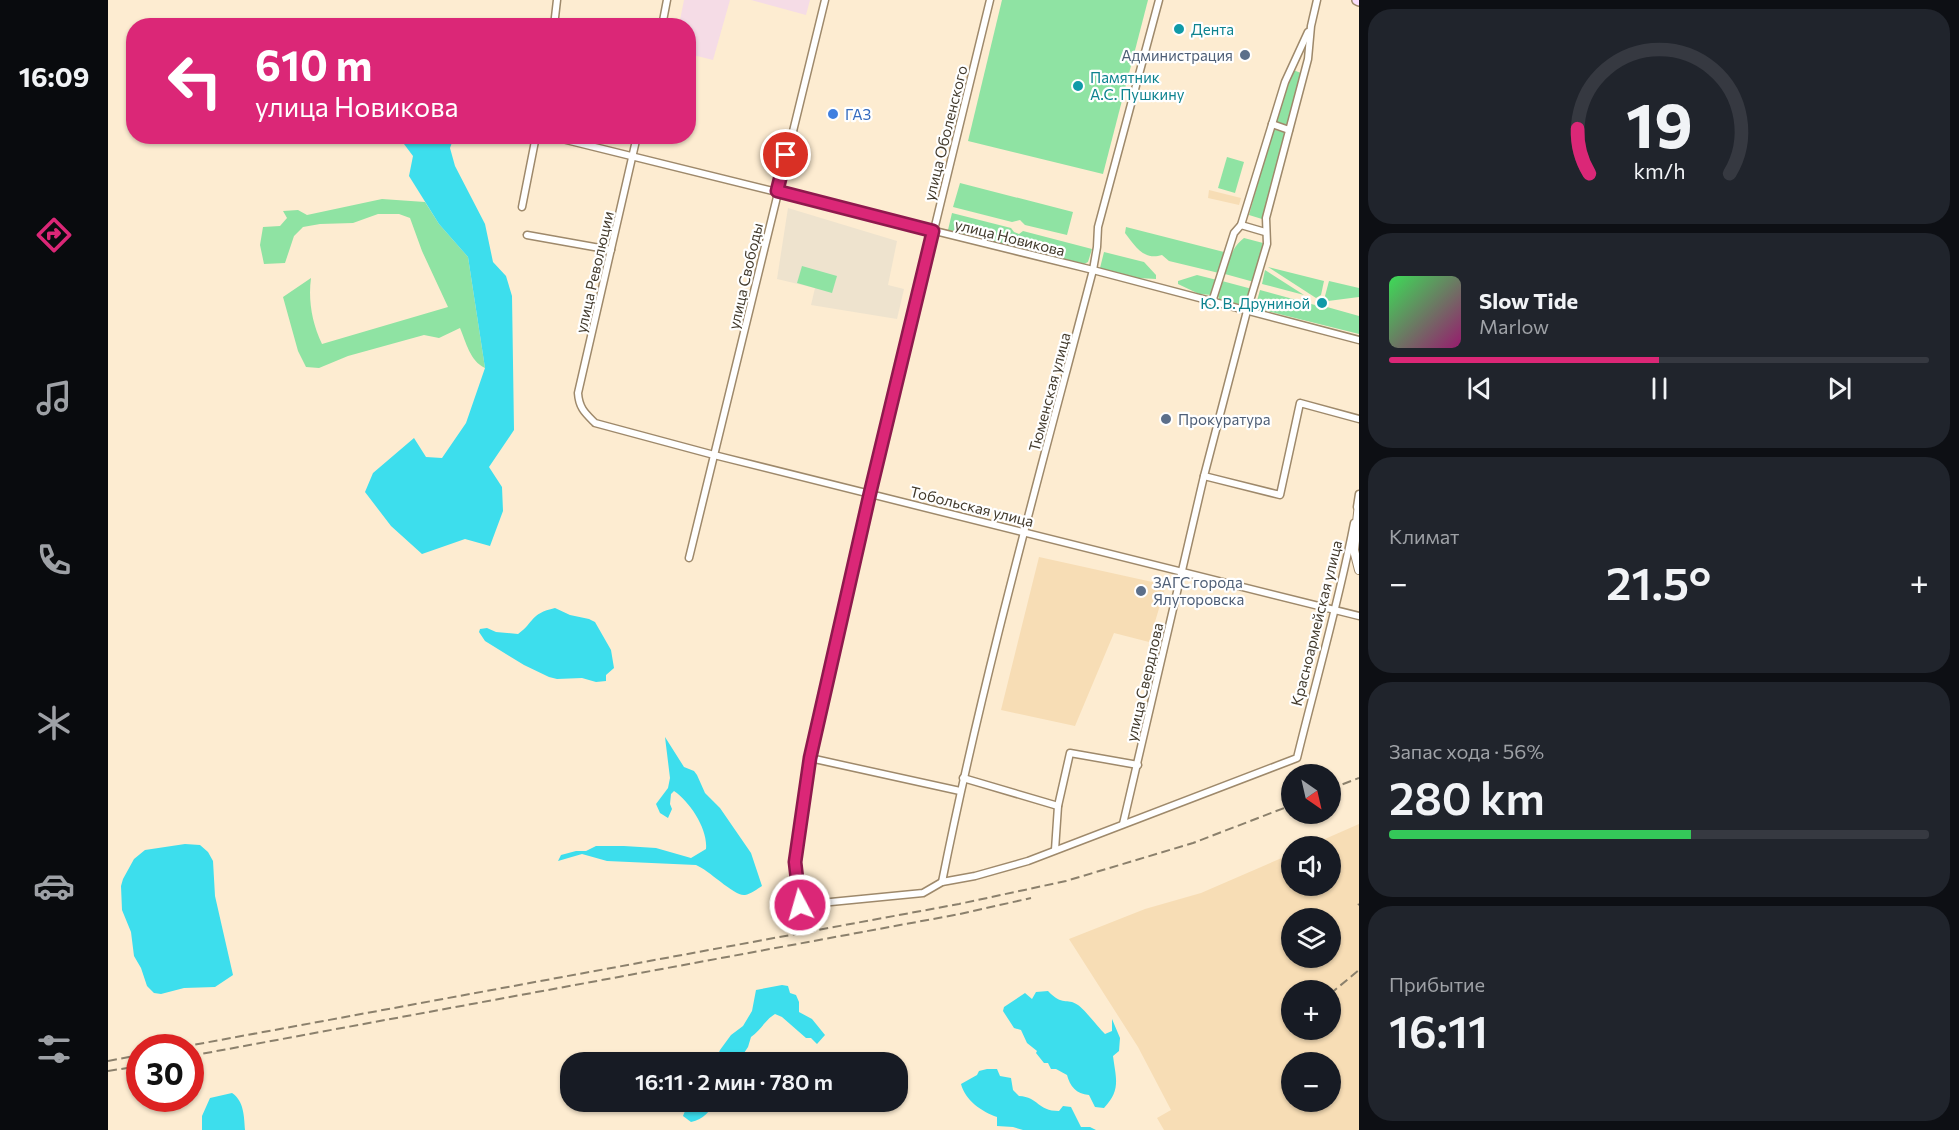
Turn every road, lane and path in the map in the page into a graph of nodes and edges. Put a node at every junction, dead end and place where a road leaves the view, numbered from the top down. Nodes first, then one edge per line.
1 (557, 0) edge
2 (667, 0) edge
3 (825, 0) edge
4 (990, 0) edge
5 (1159, 0) edge
6 (1317, 0) edge
7 (555, 18) edge
8 (664, 18) edge
9 (1311, 26) junction
10 (1272, 124) junction
11 (1289, 130) junction
12 (535, 144) edge
13 (583, 144) edge
14 (635, 144) edge
15 (633, 156) junction
16 (777, 191) junction
17 (522, 207) dead end
18 (1241, 225) junction
19 (933, 231) junction
20 (1265, 232) junction
21 (527, 235) dead end
22 (611, 250) junction
23 (1093, 270) junction
24 (1212, 302) junction
25 (1247, 311) junction
26 (1359, 340) edge
27 (583, 412) joint
28 (1359, 418) edge
29 (714, 455) junction
30 (1204, 476) junction
31 (870, 493) junction
32 (1359, 494) edge
33 (1359, 504) edge
34 (1024, 532) junction
35 (689, 558) dead end
36 (1359, 570) edge
37 (1182, 573) junction
38 (1333, 611) junction
39 (1359, 616) edge
40 (810, 758) junction
41 (1138, 765) junction
42 (963, 778) junction
43 (960, 791) junction
44 (1058, 806) junction
45 (1123, 824) junction
46 (1055, 850) junction
47 (942, 882) junction

1 - 7 street
2 - 8 street
3 - 16 street, улица Свободы
4 - 19 street, улица Оболенского
5 - 23 street, Тюменская улица
6 - 9 street, улица Свердлова
9 - 10 street, улица Свердлова
9 - 11 street, улица Свердлова
10 - 11 street
10 - 18 street, улица Свердлова
11 - 20 street, улица Свердлова
12 - 17 street
13 - 15 street, улица Новикова
14 - 15 street, улица Революции
15 - 16 street, улица Новикова
15 - 22 street, улица Революции
16 - 19 street, улица Новикова
16 - 29 street, улица Свободы
18 - 20 street
18 - 24 street, улица Свердлова
19 - 23 street, улица Новикова
19 - 31 street, улица Оболенского
20 - 25 street, улица Свердлова
21 - 22 street
22 - 27 street, улица Революции
23 - 24 street, улица Новикова
23 - 34 street, Тюменская улица
24 - 25 street, улица Новикова
25 - 26 street, улица Новикова
25 - 30 street, улица Свердлова
27 - 29 street, Тобольская улица
28 - 30 street
29 - 31 street, Тобольская улица
29 - 35 street, улица Свободы
30 - 37 street, улица Свердлова
31 - 34 street, Тобольская улица
31 - 40 street, улица Оболенского
32 - 38 street, Красноармейская улица
33 - 36 street, Красноармейская улица
34 - 37 street, Тобольская улица
34 - 42 street, Тюменская улица
37 - 38 street, Тобольская улица
37 - 41 street, улица Свердлова
38 - 39 street, Тобольская улица
38 - 45 street, Красноармейская улица
40 - 43 street
40 - 47 street, улица Оболенского
41 - 44 street
41 - 45 street, улица Свердлова
42 - 43 street, Тюменская улица
42 - 44 street
43 - 47 street, Тюменская улица
44 - 46 street
45 - 46 street
46 - 47 street

